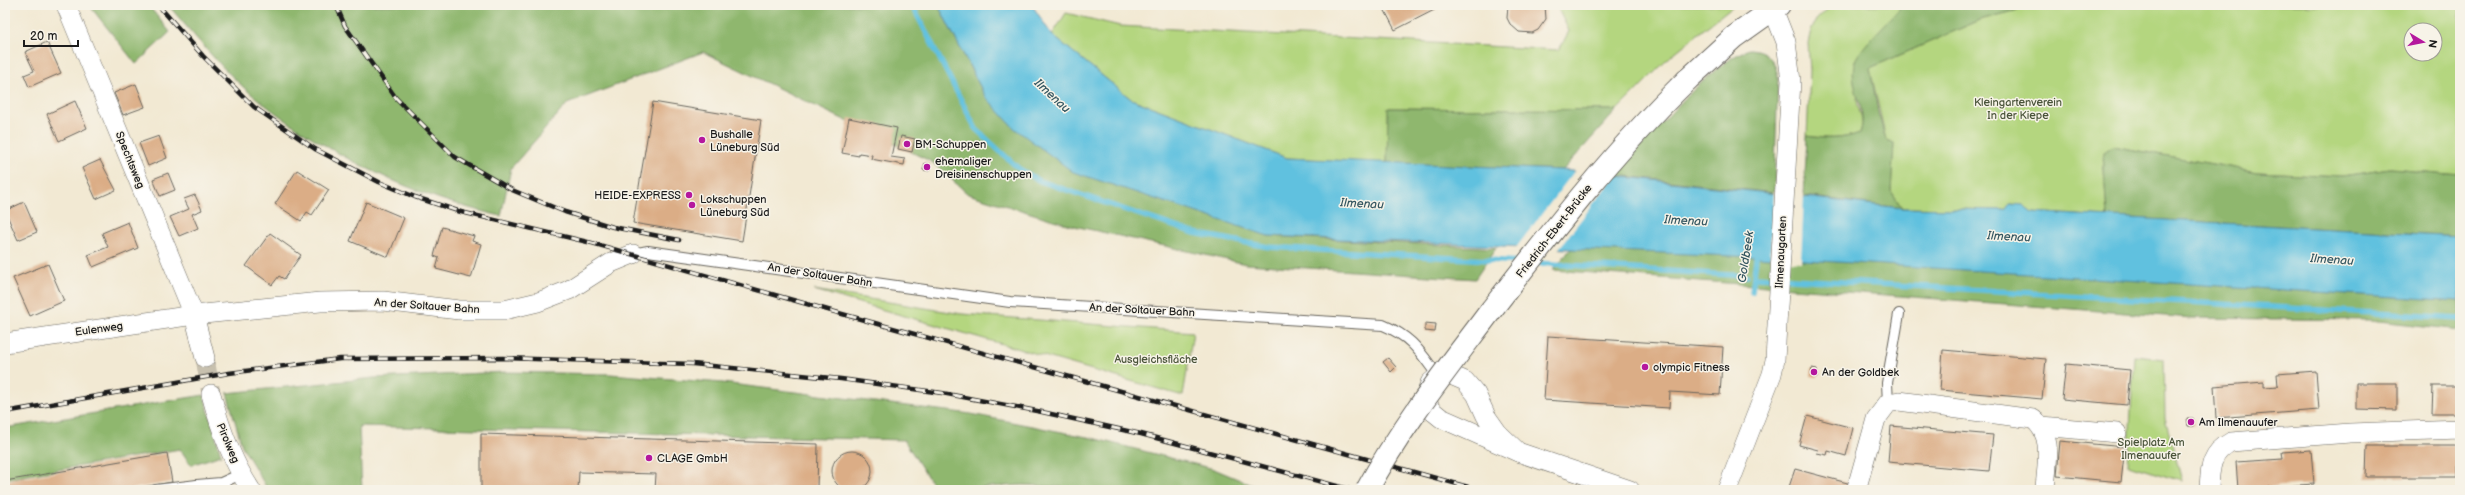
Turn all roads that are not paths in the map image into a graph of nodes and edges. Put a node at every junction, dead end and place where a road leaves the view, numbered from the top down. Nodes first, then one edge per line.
1 (66, 5) edge
2 (1776, 7) edge
3 (632, 254) joint
4 (1899, 314) dead end
5 (194, 315) junction
6 (5, 343) edge
7 (205, 358) tunnel mouth
8 (1438, 376) junction
9 (211, 394) tunnel mouth
10 (1888, 403) junction
11 (2042, 426) junction
12 (2460, 429) edge
13 (2117, 433) dead end
14 (1518, 452) junction
15 (241, 474) junction
16 (196, 487) edge
17 (1857, 487) dead end
18 (156, 490) edge
19 (251, 490) edge
20 (1367, 490) edge
21 (1630, 490) edge
22 (1727, 490) edge
23 (2045, 490) edge
24 (2209, 490) edge

1 - 5 street, Spechtsweg
2 - 20 main road, Friedrich-Ebert-Brücke, bridge
2 - 22 street, Ilmenaugarten
3 - 5 street, An der Soltauer Bahn
3 - 8 lane, An der Soltauer Bahn
4 - 10 lane
5 - 6 street, Eulenweg
5 - 7 street
8 - 14 street
8 - 14 street
9 - 15 street, Pirolweg
10 - 11 street
10 - 17 street
11 - 13 street
11 - 23 street
12 - 24 street
14 - 21 street
15 - 16 lane
15 - 19 street, Pirolweg
16 - 18 lane

